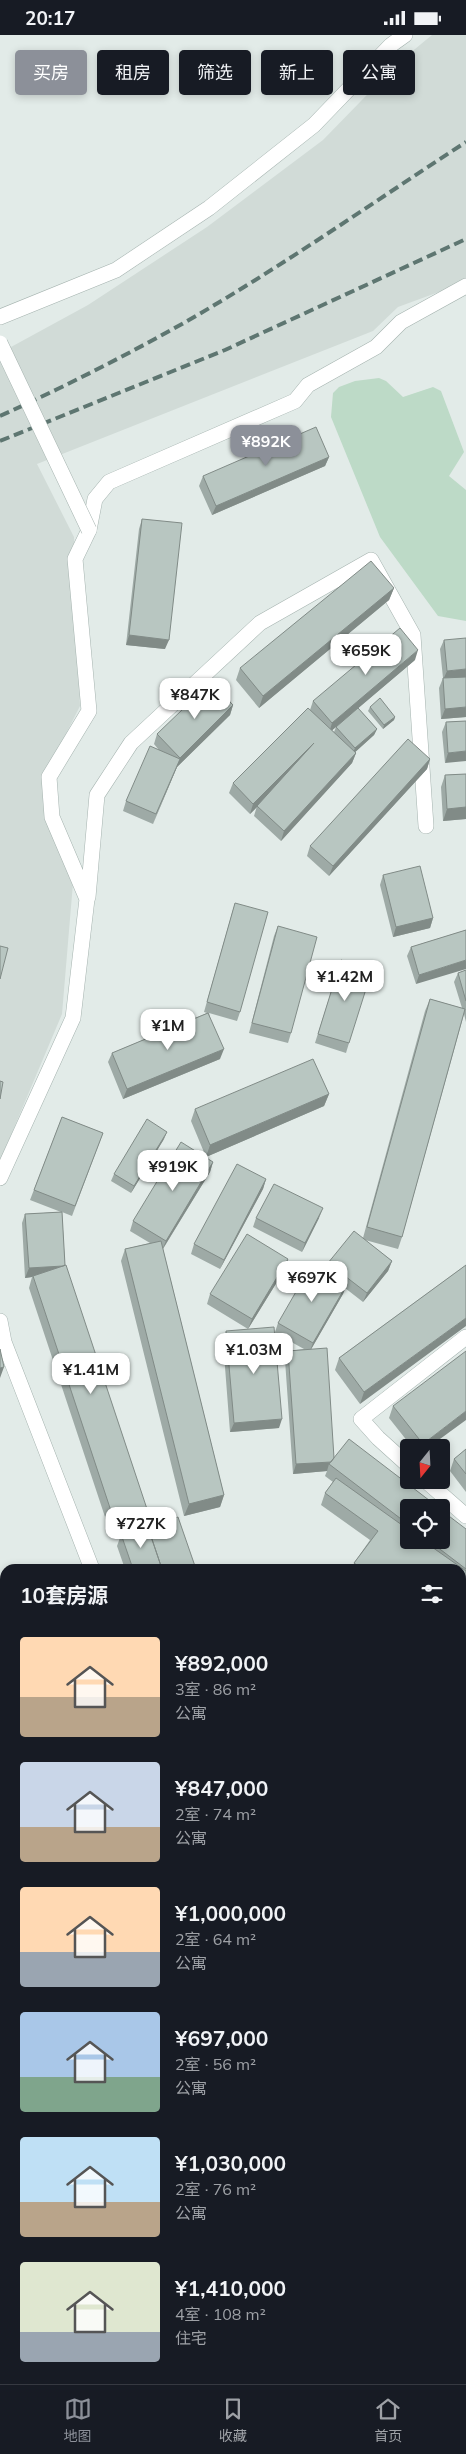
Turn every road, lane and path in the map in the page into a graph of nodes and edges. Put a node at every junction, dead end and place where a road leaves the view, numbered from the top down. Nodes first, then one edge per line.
1 (404, 35) edge
2 (466, 286) edge
3 (0, 317) edge
4 (0, 343) edge
5 (89, 530) junction
6 (426, 827) dead end
7 (87, 899) junction
8 (0, 1178) edge
9 (0, 1321) edge
10 (466, 1337) edge
11 (400, 1456) edge
12 (435, 1489) edge
13 (466, 1516) edge
14 (90, 1564) edge

1 - 3 street
2 - 5 street
4 - 5 street, bridge
5 - 7 street
6 - 7 street
7 - 8 street
9 - 14 street
10 - 11 street
12 - 13 street

